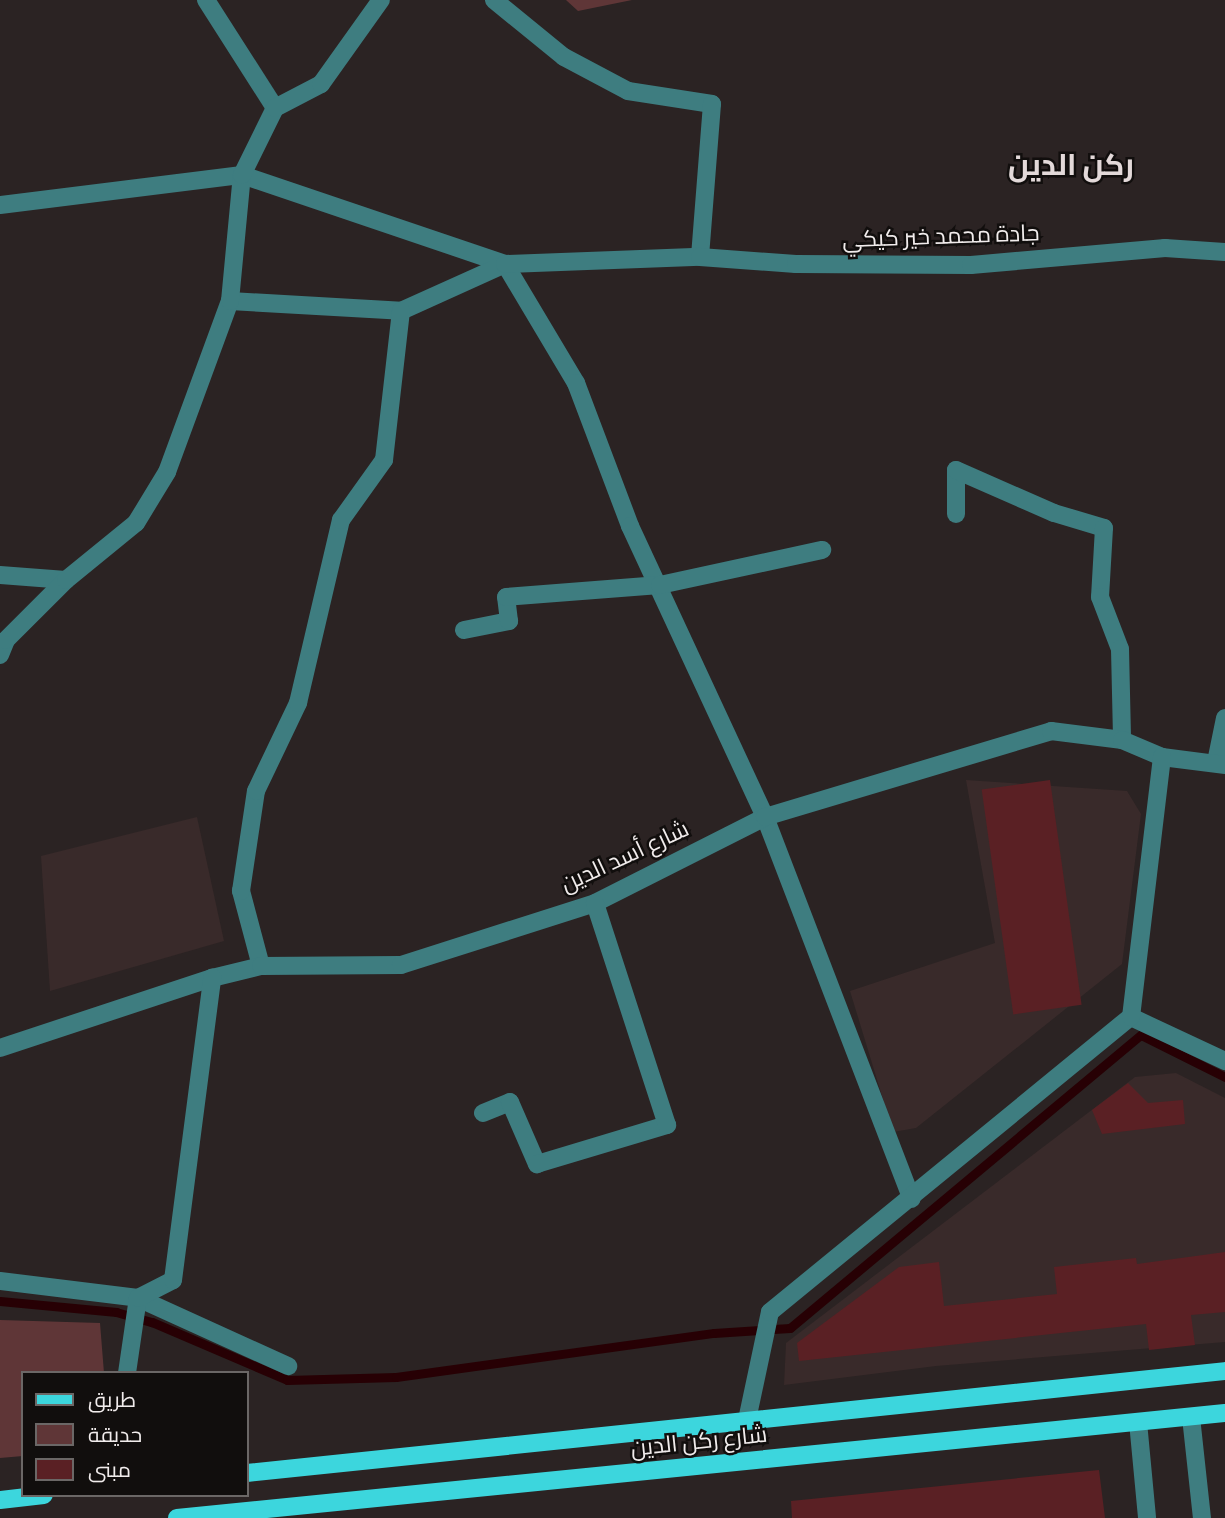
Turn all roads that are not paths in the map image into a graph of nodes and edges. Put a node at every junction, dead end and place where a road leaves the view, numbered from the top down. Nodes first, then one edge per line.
1 (206, 0) edge
2 (381, 0) edge
3 (494, 0) edge
4 (275, 108) junction
5 (242, 175) junction
6 (0, 205) edge
7 (1225, 252) edge
8 (700, 257) junction
9 (505, 264) junction
10 (230, 301) junction
11 (401, 311) junction
12 (956, 513) dead end
13 (822, 550) dead end
14 (0, 575) edge
15 (66, 580) junction
16 (660, 585) junction
17 (464, 630) dead end
18 (0, 655) edge
19 (1225, 718) edge
20 (1122, 740) junction
21 (1162, 757) junction
22 (1221, 763) edge
23 (765, 817) junction
24 (595, 903) junction
25 (261, 967) junction
26 (212, 978) junction
27 (1131, 1017) junction
28 (0, 1048) edge
29 (1225, 1061) edge
30 (483, 1114) dead end
31 (912, 1199) junction
32 (0, 1280) edge
33 (138, 1298) junction
34 (288, 1366) dead end
35 (127, 1371) edge
36 (1225, 1371) edge
37 (1225, 1413) edge
38 (1191, 1417) junction
39 (747, 1420) junction
40 (1138, 1422) junction
41 (248, 1473) edge
42 (26, 1497) edge
43 (0, 1500) edge
44 (281, 1513) edge
45 (177, 1518) edge
46 (1147, 1518) edge
47 (1202, 1518) edge

1 - 4 street
2 - 4 street
3 - 8 street
4 - 5 street
5 - 6 street
5 - 9 street
5 - 10 street
7 - 8 street, جادة محمد خير كيكي
8 - 9 street, جادة محمد خير كيكي
9 - 11 street
9 - 16 street
10 - 11 street
10 - 15 street
11 - 25 street
12 - 20 street
13 - 16 street
14 - 15 street
15 - 18 street
16 - 17 street
16 - 23 street
19 - 22 street
20 - 21 street, شارع أسد الدين
20 - 23 street, شارع أسد الدين
21 - 22 street, شارع أسد الدين
21 - 27 street
23 - 24 street, شارع أسد الدين
23 - 31 street
24 - 25 street, شارع أسد الدين
24 - 30 street
25 - 26 street, شارع أسد الدين
26 - 28 street, شارع أسد الدين
26 - 33 street
27 - 29 street
27 - 31 street
31 - 39 street
32 - 33 street
33 - 34 street
33 - 35 street
36 - 39 main road, شارع ركن الدين
37 - 38 main road, شارع ركن الدين
38 - 40 main road, شارع ركن الدين
38 - 47 street
39 - 41 main road, شارع ركن الدين
40 - 44 main road, شارع ركن الدين
40 - 46 street
42 - 43 main road
44 - 45 main road, شارع ركن الدين

